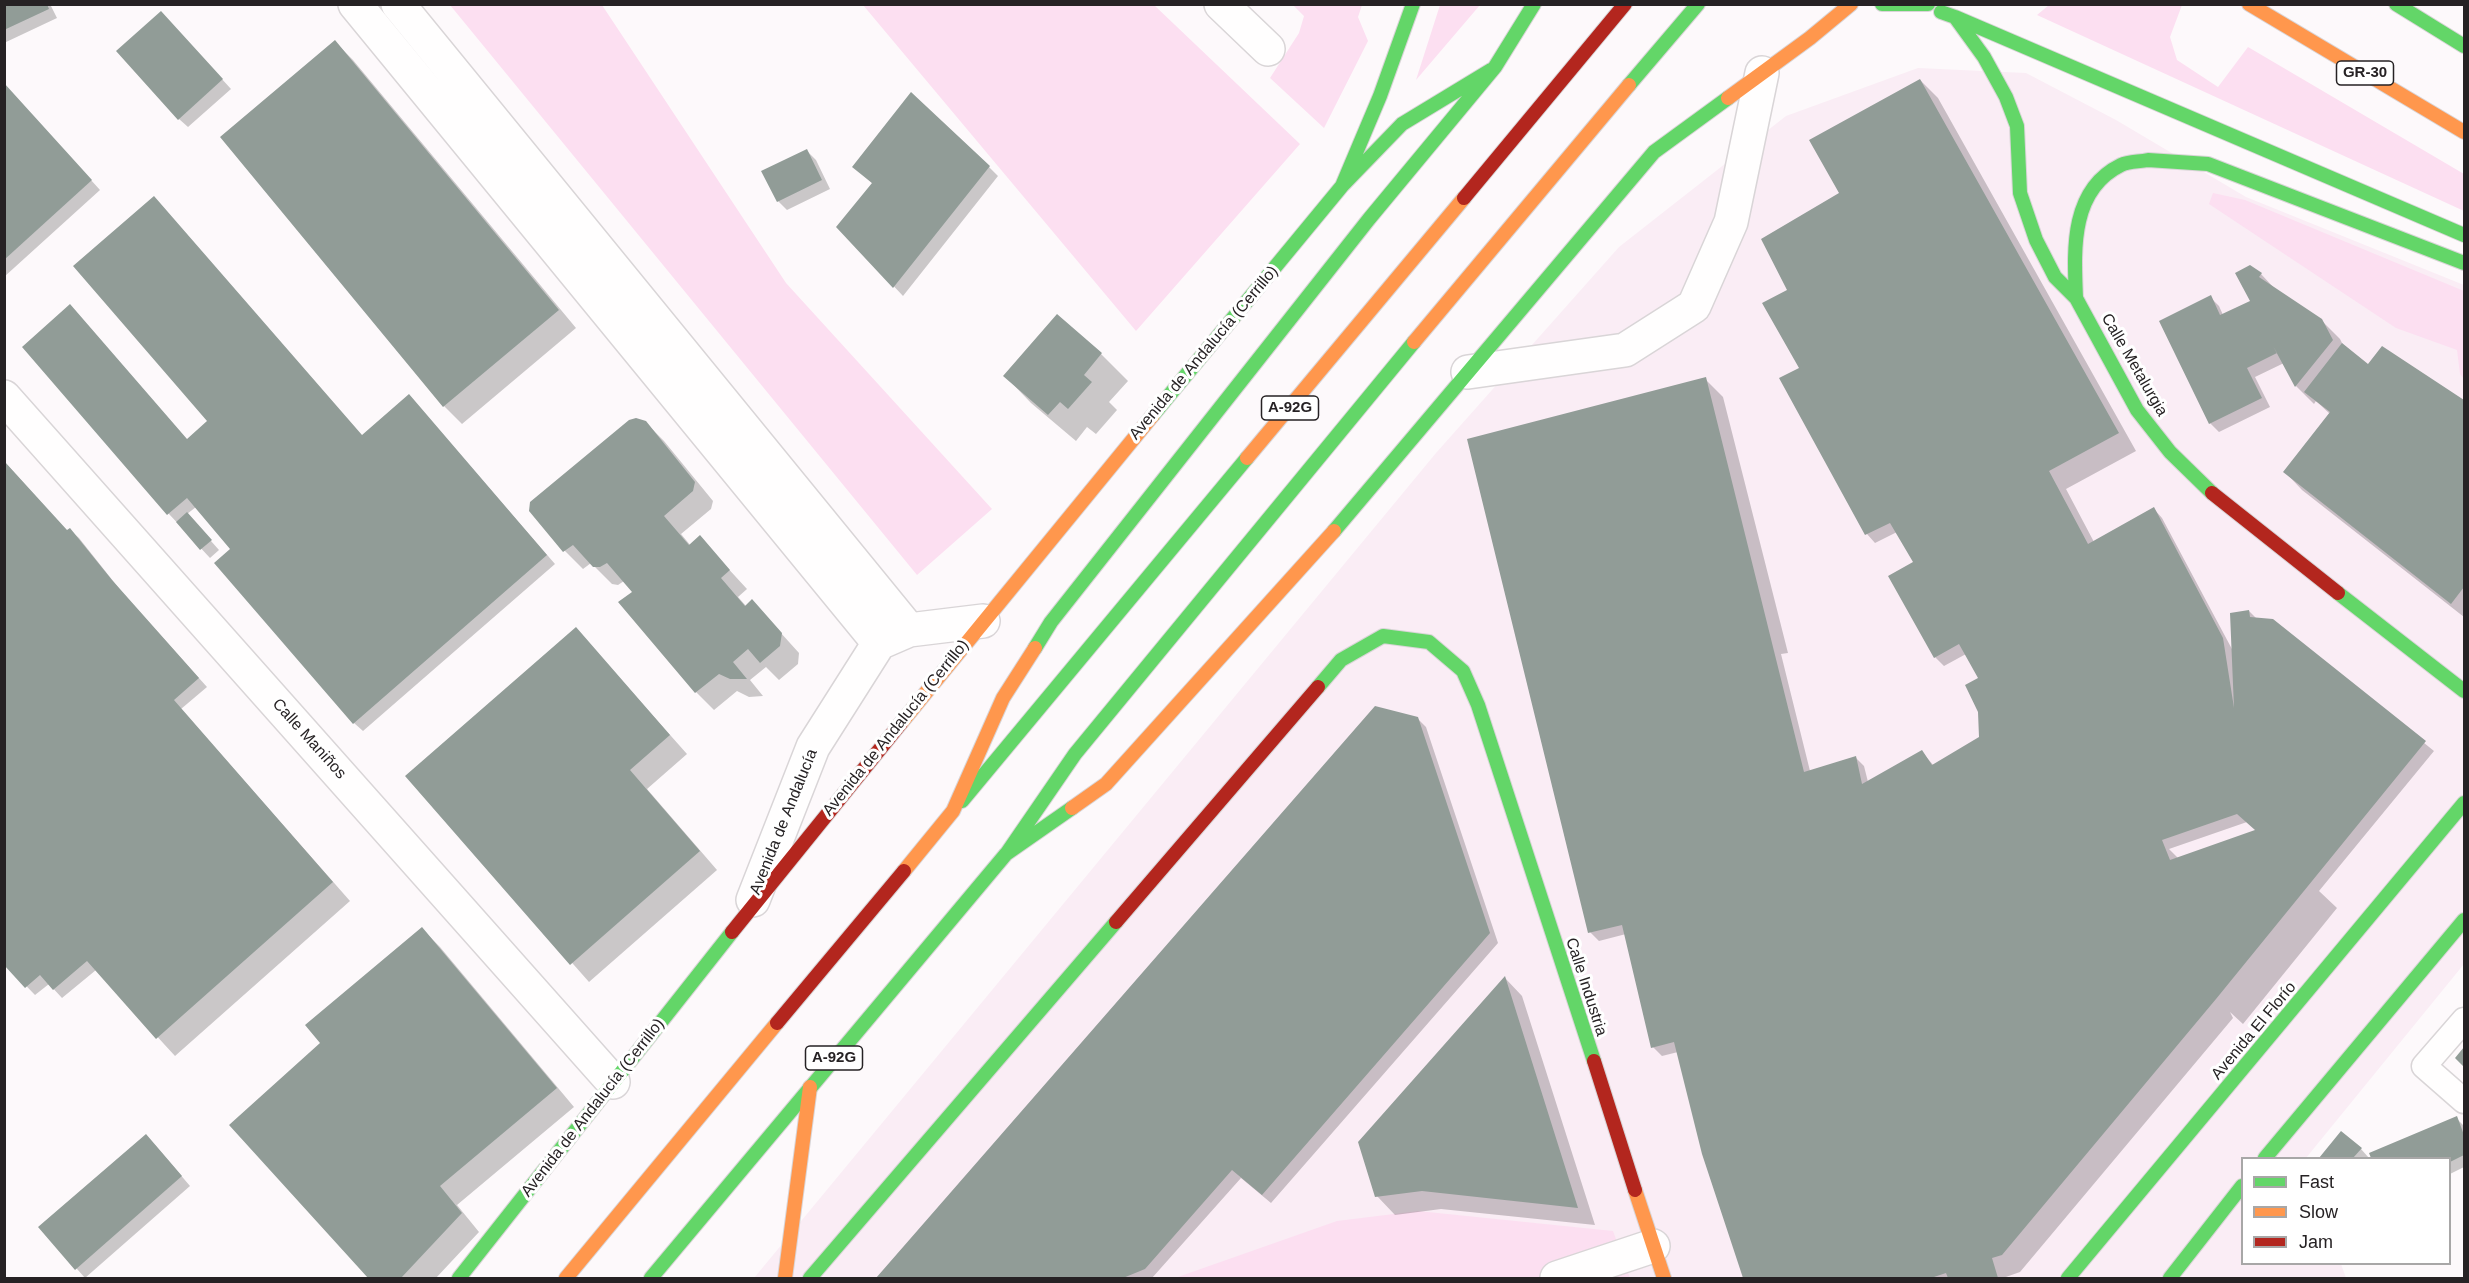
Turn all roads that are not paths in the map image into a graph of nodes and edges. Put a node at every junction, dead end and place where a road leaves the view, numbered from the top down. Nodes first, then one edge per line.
1 (355, 4) edge
2 (398, 4) edge
3 (1221, 4) edge
4 (1413, 4) edge
5 (1534, 4) edge
6 (1625, 4) edge
7 (1698, 4) edge
8 (1851, 4) edge
9 (1882, 4) edge
10 (2249, 4) edge
11 (2396, 4) edge
12 (1926, 5) edge
13 (1955, 17) junction
14 (2464, 46) edge
15 (1268, 50) dead end
16 (1495, 67) junction
17 (1762, 73) junction
18 (2464, 132) edge
19 (1342, 186) junction
20 (2464, 236) edge
21 (2464, 263) edge
22 (2076, 298) junction
23 (1468, 372) junction
24 (4, 397) edge
25 (983, 621) junction
26 (909, 630) junction
27 (879, 643) junction
28 (2464, 691) edge
29 (2464, 803) edge
30 (953, 811) junction
31 (1006, 854) junction
32 (749, 910) junction
33 (2464, 920) edge
34 (2464, 1020) edge
35 (613, 1082) junction
36 (810, 1087) junction
37 (2464, 1101) edge
38 (2266, 1157) edge
39 (2241, 1187) edge
40 (1653, 1246) junction
41 (459, 1278) edge
42 (566, 1278) edge
43 (651, 1278) edge
44 (785, 1278) edge
45 (810, 1278) edge
46 (1557, 1278) edge
47 (1664, 1278) edge
48 (2068, 1278) edge
49 (2170, 1278) edge

1 - 27 street
2 - 26 street
3 - 15 street
4 - 19 main road
5 - 16 main road
6 - 30 main road, A-92G
7 - 31 main road, A-92G
8 - 17 main road
9 - 12 main road
10 - 18 main road, GR-30
11 - 14 main road
12 - 13 main road
13 - 20 main road
13 - 22 main road, Calle Metalurgia
16 - 19 main road
16 - 30 main road
17 - 23 main road
17 - 23 street
19 - 25 main road, Avenida de Andalucía (Cerrillo)
21 - 22 main road
22 - 28 main road, Calle Metalurgia
23 - 31 main road
24 - 35 street, Calle Maniños
25 - 26 street
25 - 32 main road, Avenida de Andalucía (Cerrillo)
26 - 27 street
27 - 32 street, Avenida de Andalucía
29 - 48 main road, Avenida El Florío
30 - 42 main road, A-92G
31 - 36 main road, A-92G
32 - 35 main road, Avenida de Andalucía (Cerrillo)
33 - 38 main road
34 - 37 lane
35 - 41 main road, Avenida de Andalucía (Cerrillo)
36 - 43 main road, A-92G
36 - 44 main road
39 - 49 main road
40 - 45 main road, Calle Industria
40 - 46 street
40 - 47 main road, Calle Industria

